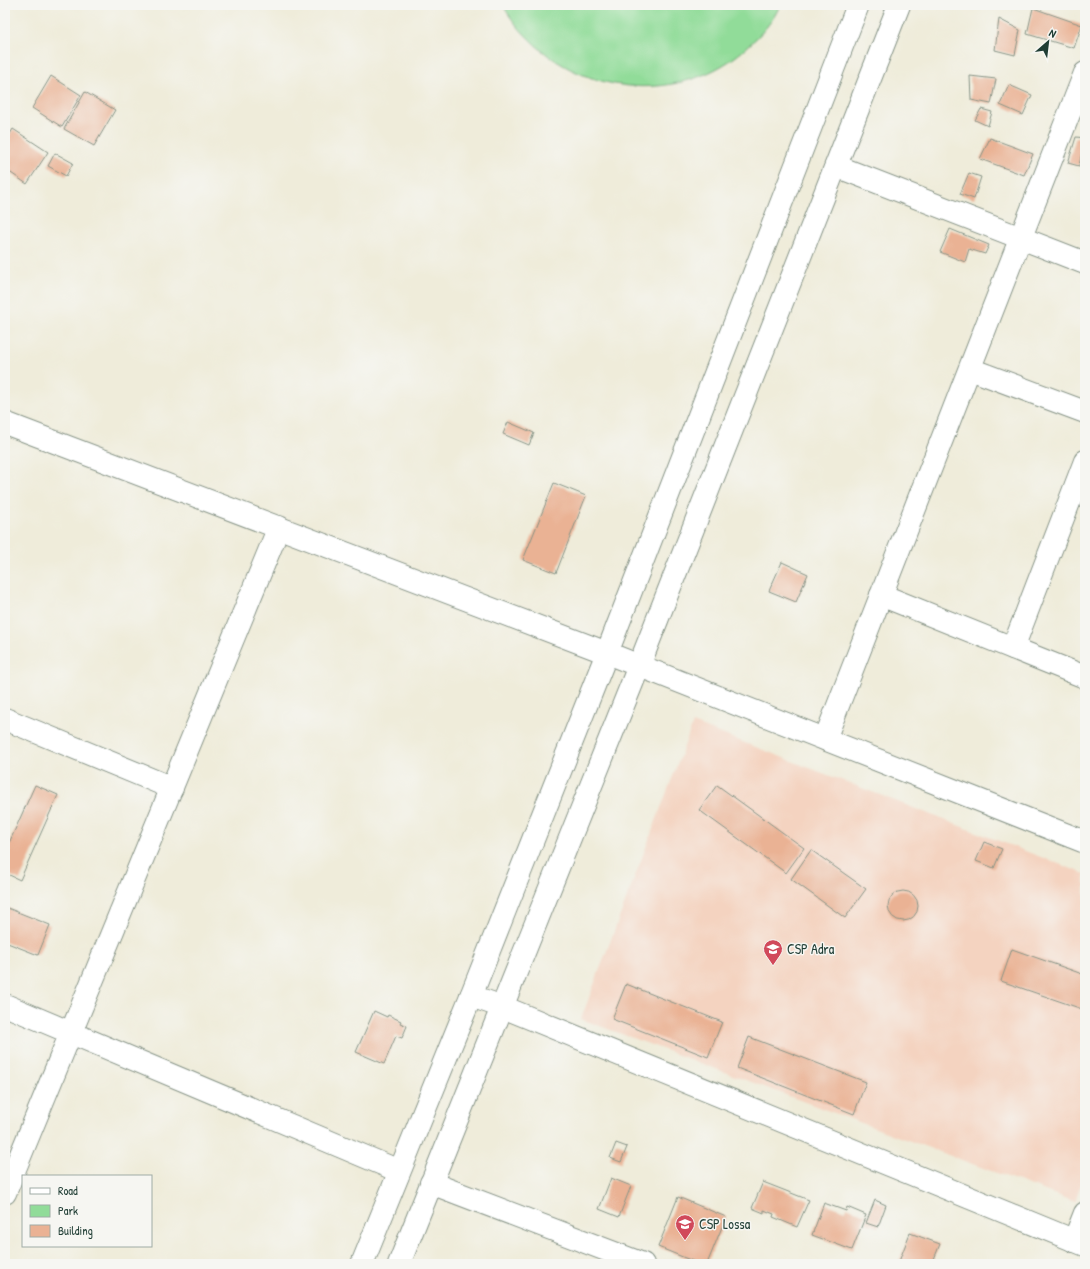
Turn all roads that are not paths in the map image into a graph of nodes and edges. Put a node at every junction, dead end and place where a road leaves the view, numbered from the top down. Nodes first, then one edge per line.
1 (858, 5) edge
2 (899, 5) edge
3 (1085, 73) edge
4 (836, 166) junction
5 (1021, 238) junction
6 (1085, 262) edge
7 (970, 369) junction
8 (1085, 412) edge
9 (5, 423) edge
10 (1085, 461) edge
11 (279, 527) junction
12 (881, 595) junction
13 (1013, 648) junction
14 (607, 653) junction
15 (639, 666) junction
16 (1085, 677) edge
17 (5, 719) edge
18 (825, 739) junction
19 (172, 788) junction
20 (1084, 839) edge
21 (471, 996) junction
22 (5, 1005) edge
23 (503, 1008) junction
24 (71, 1032) junction
25 (9, 1170) edge
26 (400, 1171) junction
27 (431, 1182) junction
28 (5, 1193) edge
29 (1085, 1213) edge
30 (1080, 1243) edge
31 (362, 1264) edge
32 (399, 1264) edge
33 (643, 1264) edge

1 - 14 street
2 - 4 street
3 - 5 street
4 - 5 street
4 - 15 street
5 - 6 street
5 - 7 street
7 - 8 street
7 - 12 street
9 - 11 street
10 - 13 street
11 - 14 street
11 - 19 street
12 - 13 street
12 - 18 street
13 - 16 street
14 - 15 street
14 - 21 street
15 - 18 street
15 - 23 street
17 - 19 street
18 - 20 street
19 - 24 street
21 - 23 street
21 - 26 street
22 - 24 street
23 - 27 street
23 - 30 street
24 - 25 street
24 - 26 street
25 - 28 street
26 - 31 street
27 - 32 street
27 - 33 street
29 - 30 street

